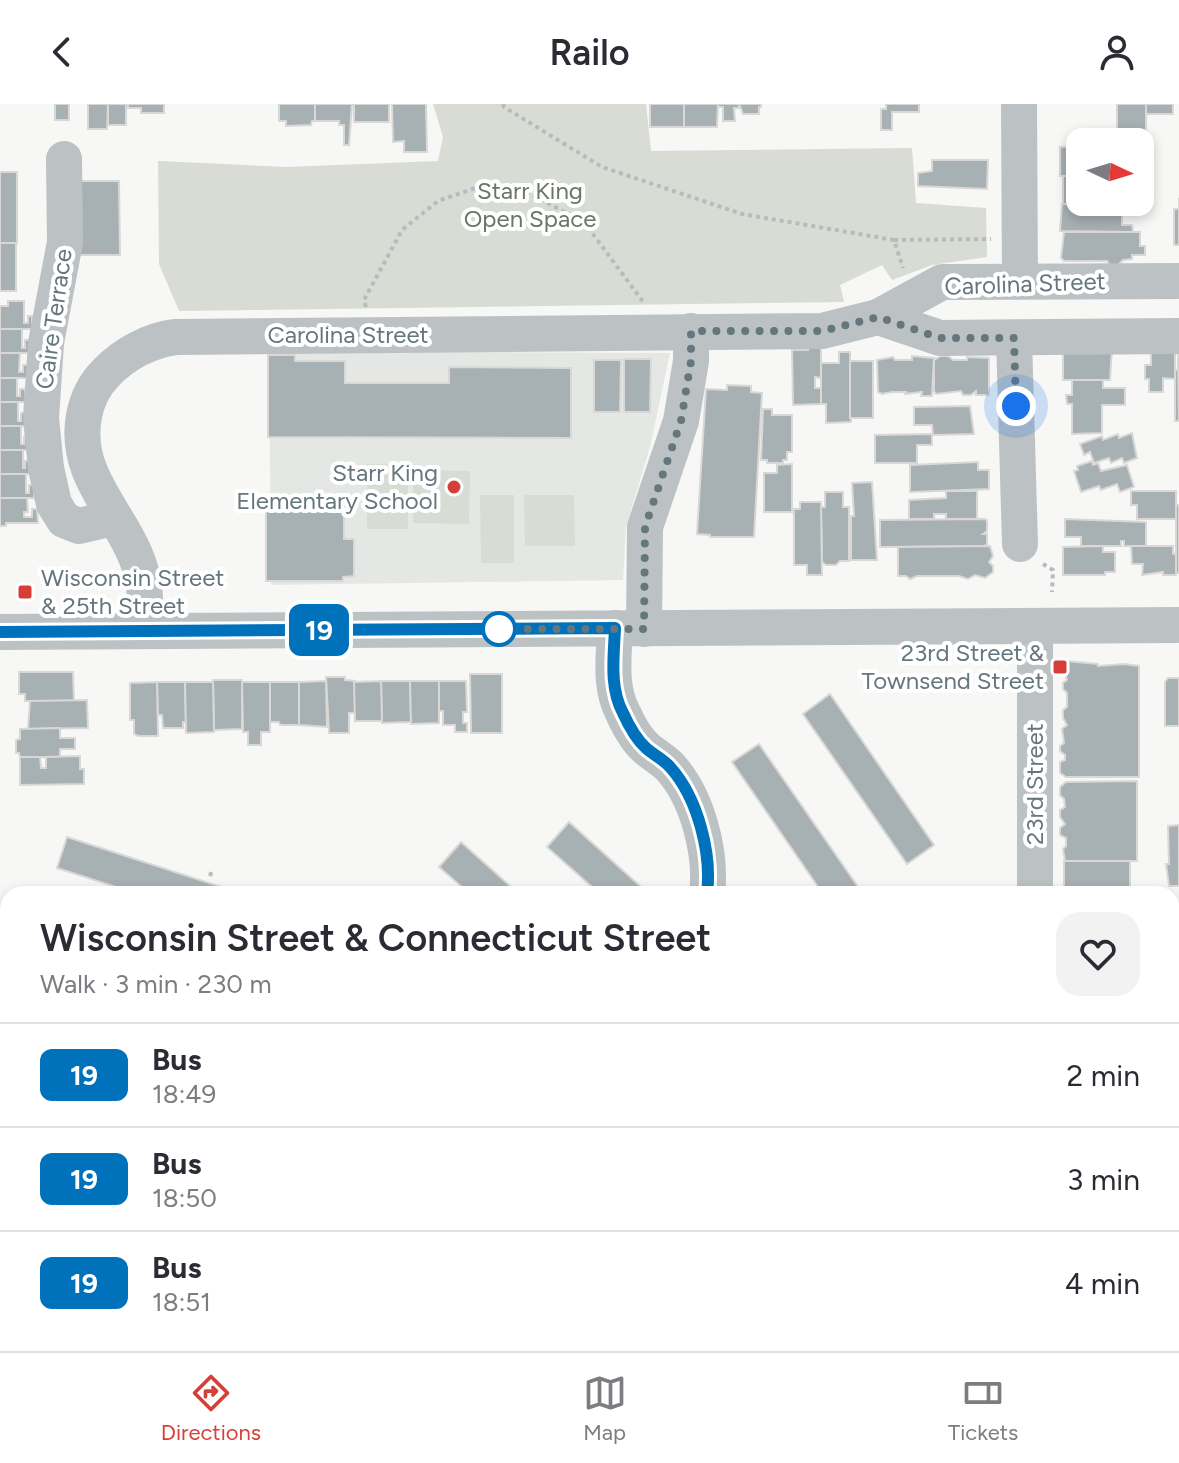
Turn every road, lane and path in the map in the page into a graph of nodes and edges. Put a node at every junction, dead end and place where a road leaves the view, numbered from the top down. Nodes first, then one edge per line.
1 (503, 104) edge
2 (1019, 104) edge
3 (64, 159) dead end
4 (996, 239) dead end
5 (894, 240) junction
6 (903, 269) dead end
7 (1020, 281) junction
8 (1179, 281) edge
9 (645, 304) dead end
10 (368, 313) dead end
11 (878, 317) junction
12 (691, 331) junction
13 (1179, 336) edge
14 (1014, 338) junction
15 (113, 518) junction
16 (1029, 552) joint
17 (1052, 592) dead end
18 (1179, 625) edge
19 (1035, 627) junction
20 (630, 628) junction
21 (144, 631) junction
22 (0, 632) edge
23 (708, 886) edge
24 (1035, 886) edge

1 - 5 path
2 - 7 street
3 - 15 street, Caire Terrace
4 - 5 path
5 - 6 path
7 - 8 street, Carolina Street
7 - 11 street, Carolina Street
9 - 10 path
11 - 12 street, Carolina Street
11 - 14 street
12 - 15 street, Carolina Street
12 - 20 street
13 - 14 street
14 - 16 street
15 - 21 street, Carolina Street
16 - 17 path
18 - 19 street
19 - 20 street
19 - 24 street, 23rd Street
20 - 21 street
20 - 23 street
21 - 22 street

